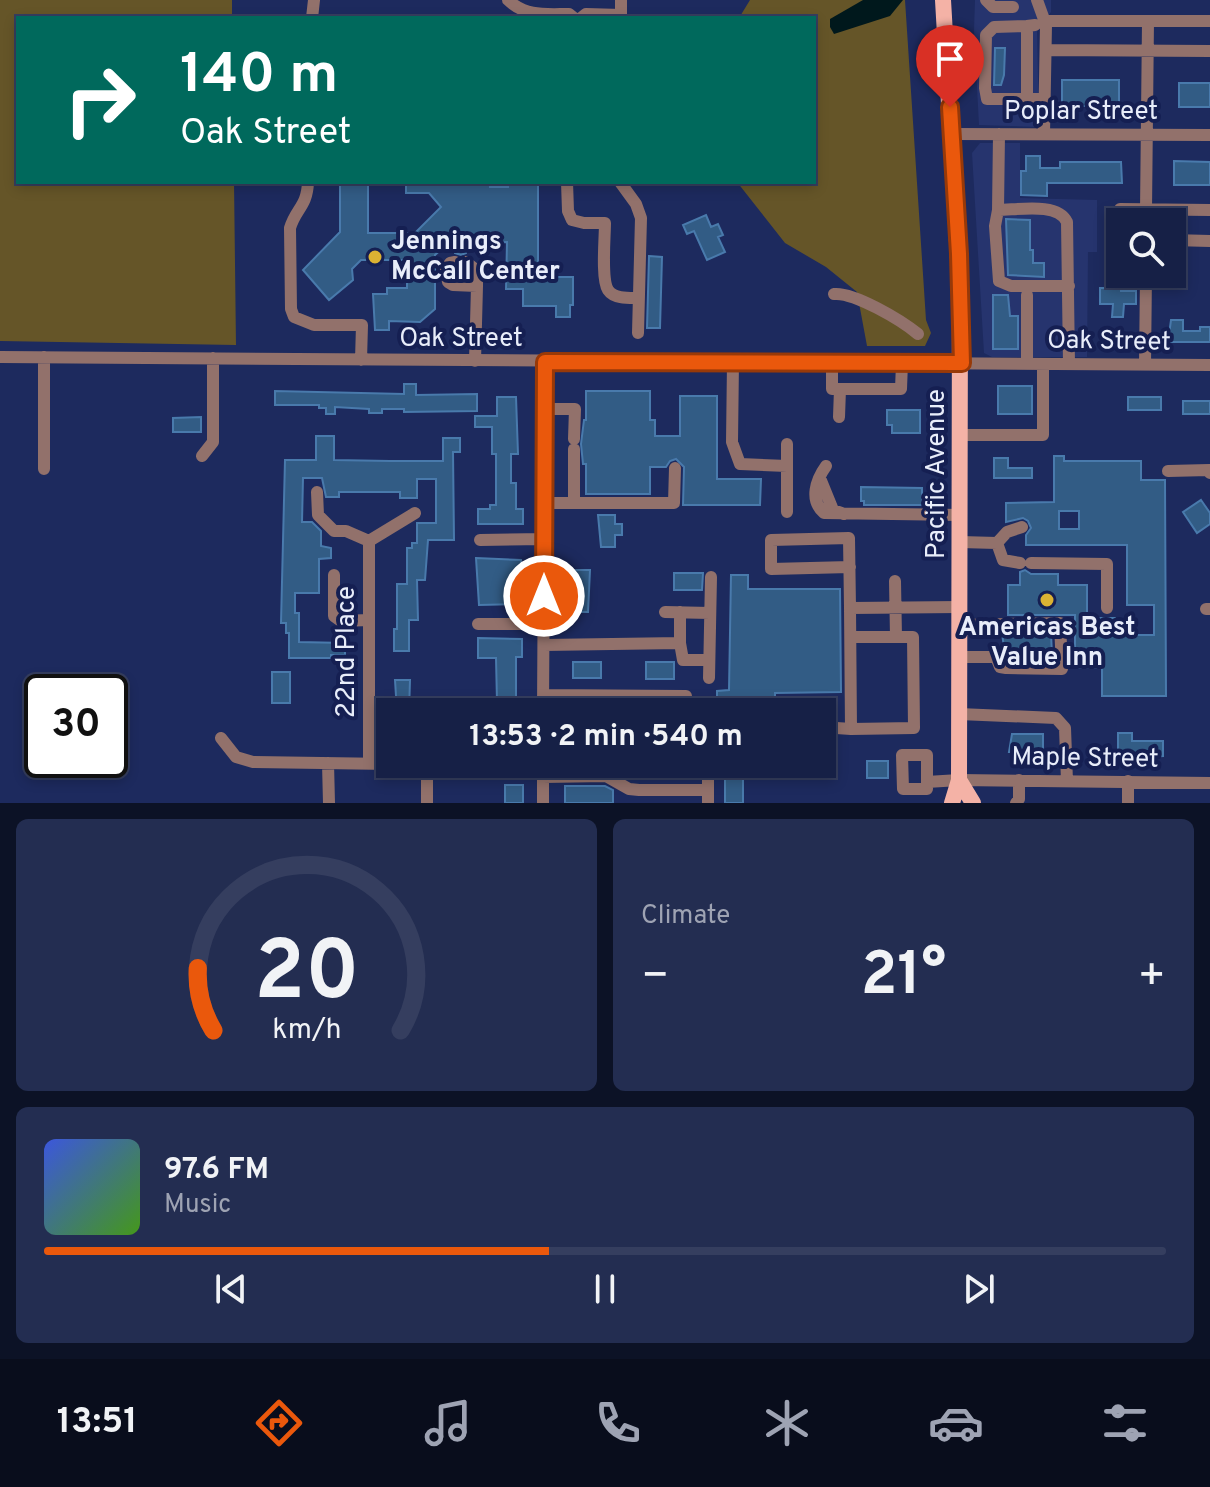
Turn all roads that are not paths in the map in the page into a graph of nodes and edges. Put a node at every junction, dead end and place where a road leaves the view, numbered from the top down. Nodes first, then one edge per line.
1 (508, 0) edge
2 (943, 0) edge
3 (986, 0) edge
4 (1027, 4) edge
5 (572, 16) edge
6 (584, 16) edge
7 (609, 16) edge
8 (1148, 21) junction
9 (1210, 21) edge
10 (1046, 23) junction
11 (1027, 26) junction
12 (1046, 50) junction
13 (1148, 50) junction
14 (1210, 51) edge
15 (1027, 99) junction
16 (1045, 99) junction
17 (952, 134) junction
18 (999, 134) junction
19 (1044, 134) junction
20 (1147, 134) junction
21 (1210, 135) edge
22 (308, 184) edge
23 (567, 184) edge
24 (621, 184) edge
25 (1146, 208) edge
26 (998, 210) junction
27 (1186, 210) edge
28 (1210, 210) edge
29 (1186, 240) edge
30 (1210, 241) edge
31 (477, 286) junction
32 (1069, 286) junction
33 (1146, 288) edge
34 (834, 294) dead end
35 (1027, 295) dead end
36 (639, 298) junction
37 (638, 333) dead end
38 (918, 334) dead end
39 (0, 357) edge
40 (44, 357) junction
41 (213, 358) junction
42 (361, 360) junction
43 (475, 361) junction
44 (545, 362) junction
45 (733, 362) junction
46 (832, 363) junction
47 (902, 363) junction
48 (962, 363) junction
49 (1027, 364) junction
50 (1043, 364) junction
51 (1069, 364) junction
52 (1145, 365) junction
53 (1210, 365) edge
54 (840, 389) junction
55 (545, 409) junction
56 (839, 417) dead end
57 (961, 435) junction
58 (787, 444) dead end
59 (202, 456) dead end
60 (787, 466) junction
61 (675, 468) dead end
62 (44, 469) dead end
63 (823, 471) dead end
64 (1168, 471) dead end
65 (1210, 473) edge
66 (317, 492) dead end
67 (544, 503) junction
68 (574, 503) junction
69 (787, 512) dead end
70 (415, 513) dead end
71 (961, 515) junction
72 (1022, 527) dead end
73 (544, 539) junction
74 (480, 540) dead end
75 (369, 541) junction
76 (960, 542) junction
77 (997, 543) junction
78 (850, 567) junction
79 (334, 575) dead end
80 (711, 577) dead end
81 (895, 581) dead end
82 (850, 608) junction
83 (896, 608) junction
84 (1107, 608) dead end
85 (665, 612) dead end
86 (680, 612) junction
87 (710, 613) junction
88 (960, 616) junction
89 (369, 620) junction
90 (478, 624) dead end
91 (544, 624) junction
92 (851, 637) junction
93 (896, 637) junction
94 (680, 643) junction
95 (544, 645) junction
96 (960, 657) junction
97 (709, 660) junction
98 (709, 678) dead end
99 (543, 695) joint
100 (686, 698) edge
101 (959, 714) junction
102 (836, 728) edge
103 (851, 729) junction
104 (221, 738) dead end
105 (328, 763) junction
106 (369, 764) junction
107 (376, 764) edge
108 (427, 778) edge
109 (543, 778) edge
110 (610, 778) edge
111 (959, 780) junction
112 (1019, 780) junction
113 (1067, 781) junction
114 (1128, 781) junction
115 (927, 782) junction
116 (1210, 783) edge
117 (708, 796) edge
118 (329, 803) edge
119 (427, 803) edge
120 (543, 803) edge
121 (952, 803) edge
122 (973, 803) edge
123 (1016, 803) edge
124 (1128, 803) edge

1 - 5 street
2 - 17 main road, Pacific Avenue
3 - 4 street
4 - 10 street
6 - 7 street
8 - 9 street
8 - 10 street
8 - 13 street
10 - 11 street
10 - 12 street
11 - 15 street
11 - 15 street
12 - 13 street
12 - 16 street
13 - 14 street
13 - 20 street
15 - 16 street
16 - 19 street
17 - 18 street, Poplar Street
17 - 48 main road, Pacific Avenue
18 - 19 street, Poplar Street
18 - 26 street
19 - 20 street, Poplar Street
20 - 21 street, Poplar Street
20 - 25 street
22 - 42 street
23 - 36 street
24 - 36 street
26 - 32 street
26 - 32 street
27 - 28 street
29 - 30 street
31 - 31 street
31 - 43 street
32 - 51 street
33 - 52 street
34 - 38 street
35 - 49 street
36 - 37 street
39 - 40 street, Oak Street
40 - 41 street, Oak Street
40 - 62 street
41 - 42 street, Oak Street
41 - 59 street
42 - 43 street, Oak Street
43 - 44 street, Oak Street
44 - 45 street, Oak Street
44 - 55 street
45 - 46 street, Oak Street
45 - 60 street
46 - 47 street, Oak Street
46 - 54 street
47 - 48 street, Oak Street
47 - 54 street
48 - 49 street, Oak Street
48 - 57 main road, Pacific Avenue
49 - 50 street, Oak Street
50 - 51 street, Oak Street
50 - 57 street
51 - 52 street, Oak Street
52 - 53 street, Oak Street
54 - 56 street
55 - 67 street
55 - 68 street
57 - 71 main road, Pacific Avenue
58 - 60 street
60 - 69 street
61 - 68 street
63 - 71 street
64 - 65 street
66 - 75 street
67 - 68 street
67 - 73 street
70 - 75 street
71 - 76 main road, Pacific Avenue
72 - 77 street
73 - 74 street
73 - 91 street
75 - 89 street, 22nd Place
76 - 77 street
76 - 88 main road, Pacific Avenue
77 - 84 street
78 - 78 street
78 - 82 street
79 - 89 street
80 - 87 street
81 - 83 street
82 - 83 street
82 - 92 street
83 - 88 street
83 - 93 street
85 - 86 street
86 - 87 street
86 - 94 street
87 - 97 street
88 - 96 main road, Pacific Avenue
88 - 96 street
89 - 106 street, 22nd Place
90 - 91 street
91 - 95 street
92 - 93 street
92 - 103 street
93 - 103 street
94 - 95 street
94 - 97 street
95 - 99 street
96 - 101 main road, Pacific Avenue
97 - 98 street
99 - 100 street
101 - 111 main road, Pacific Avenue
101 - 113 street
102 - 103 street
104 - 105 street
105 - 106 street
105 - 118 street
106 - 107 street
108 - 119 street
109 - 120 street
110 - 117 street
111 - 112 street, Maple Street
111 - 115 street, Maple Street
111 - 121 main road, Pacific Avenue
111 - 122 main road
112 - 113 street, Maple Street
112 - 123 street
113 - 114 street, Maple Street
114 - 116 street, Maple Street
114 - 124 street
115 - 115 street, Maple Street

